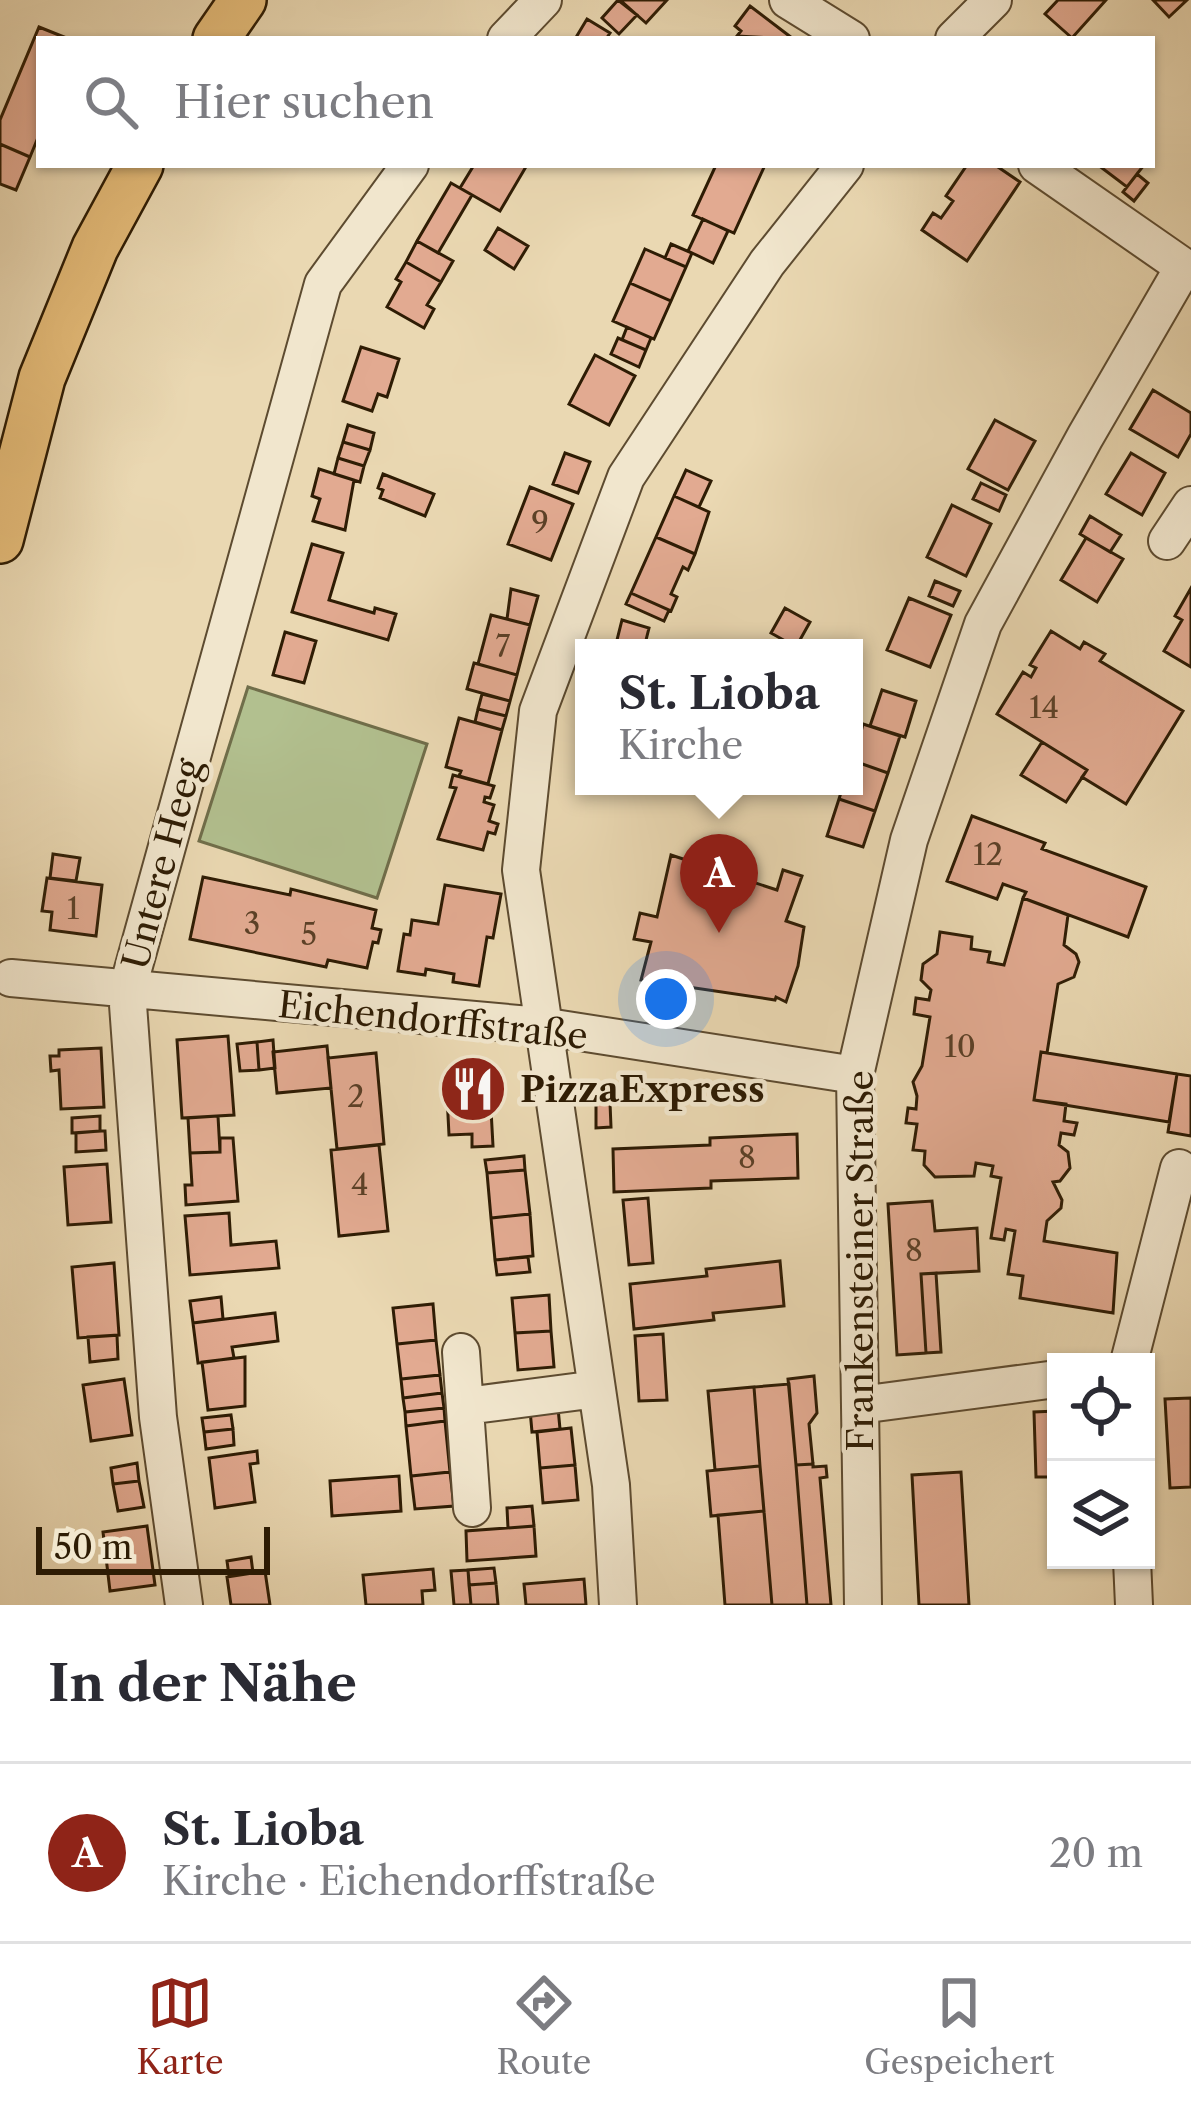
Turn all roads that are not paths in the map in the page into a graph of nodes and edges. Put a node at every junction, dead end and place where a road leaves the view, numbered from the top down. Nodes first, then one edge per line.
1 (243, 0) edge
2 (543, 0) edge
3 (788, 0) edge
4 (993, 0) edge
5 (218, 36) edge
6 (509, 36) edge
7 (846, 36) edge
8 (957, 36) edge
9 (138, 168) edge
10 (408, 168) edge
11 (842, 168) edge
12 (1041, 168) edge
13 (1187, 270) edge
14 (1191, 505) edge
15 (0, 540) edge
16 (1167, 541) dead end
17 (10, 978) dead end
18 (127, 992) junction
19 (541, 1026) junction
20 (854, 1076) junction
21 (1179, 1168) dead end
22 (461, 1352) dead end
23 (1131, 1353) edge
24 (1047, 1380) edge
25 (597, 1390) junction
26 (860, 1405) junction
27 (466, 1406) junction
28 (472, 1508) dead end
29 (1132, 1569) edge
30 (184, 1605) edge
31 (619, 1605) edge
32 (862, 1605) edge
33 (1134, 1605) edge

1 - 5 main road
2 - 6 street
3 - 7 street
4 - 8 street
9 - 15 main road
10 - 18 street, Untere Heeg
11 - 19 street
12 - 13 street
13 - 20 street, Frankensteiner Straße
14 - 16 street
17 - 18 street, Eichendorffstraße
18 - 19 street, Eichendorffstraße
18 - 30 street, Untere Heeg
19 - 20 street, Eichendorffstraße
19 - 25 street
20 - 26 street, Frankensteiner Straße
21 - 23 street
22 - 27 street
24 - 26 street
25 - 27 street
25 - 31 street
26 - 32 street, Frankensteiner Straße
27 - 28 street
29 - 33 street

